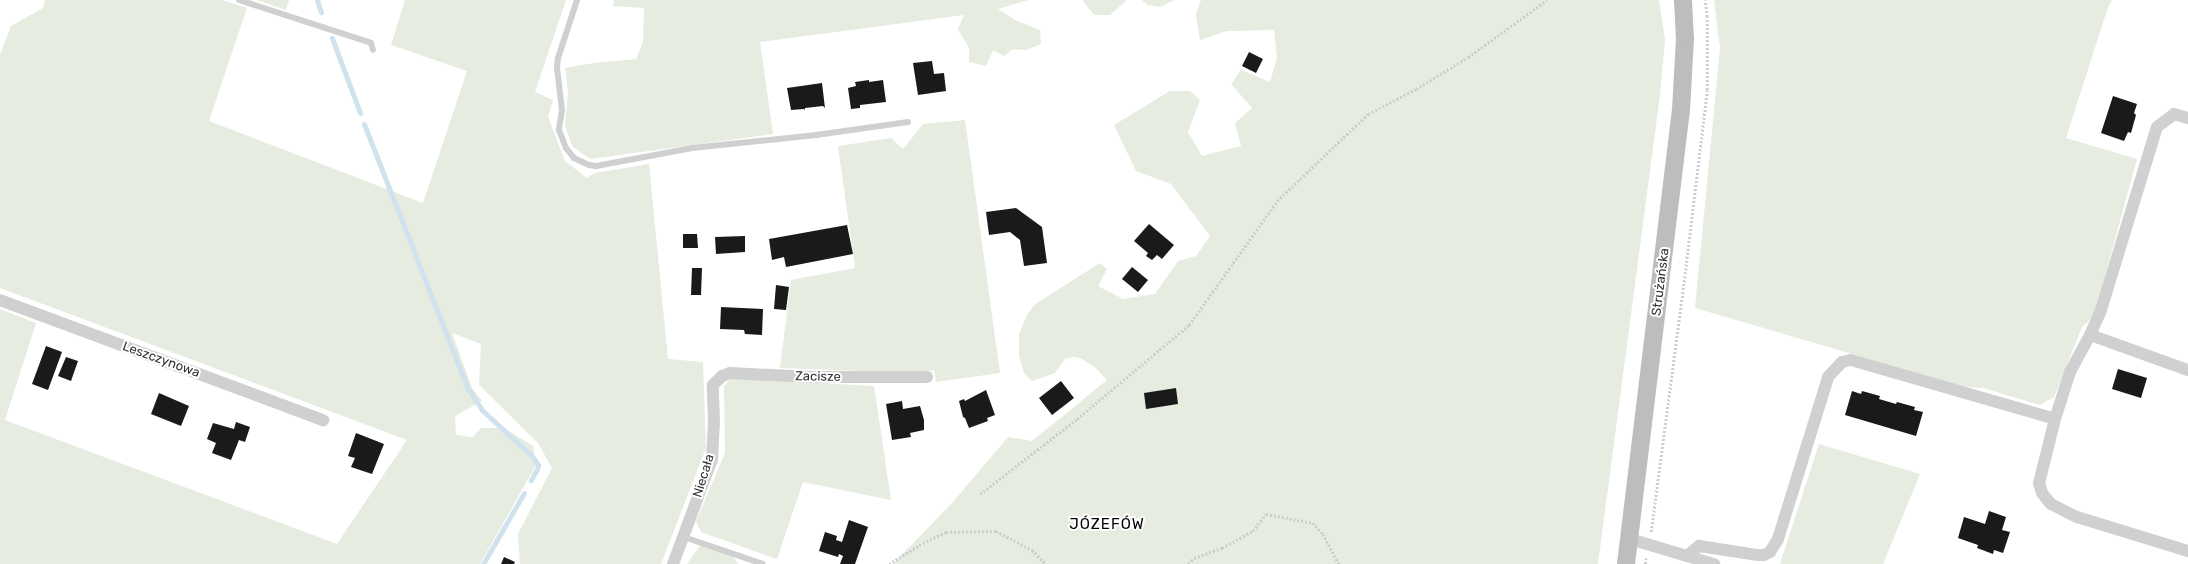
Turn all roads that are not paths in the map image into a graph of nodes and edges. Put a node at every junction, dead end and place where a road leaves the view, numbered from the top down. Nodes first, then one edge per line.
1 (239, 0) edge
2 (577, 0) edge
3 (1683, 0) edge
4 (373, 50) dead end
5 (2188, 118) edge
6 (908, 122) dead end
7 (0, 300) edge
8 (2090, 335) junction
9 (2188, 370) edge
10 (927, 377) dead end
11 (714, 385) joint
12 (2055, 419) junction
13 (323, 420) dead end
14 (684, 537) junction
15 (1630, 539) junction
16 (2188, 551) edge
17 (1687, 556) junction
18 (673, 564) edge
19 (763, 564) edge
20 (1626, 564) edge
21 (1714, 564) edge

1 - 4 lane
2 - 6 lane
3 - 15 main road, Strużańska
5 - 8 street
7 - 13 street, Leszczynowa
8 - 9 street
8 - 12 street
10 - 11 street, Zacisze
11 - 14 street, Niecała
12 - 16 street
12 - 17 street
14 - 18 street, Niecała
14 - 19 lane
15 - 17 street
15 - 20 main road, Strużańska
17 - 21 street

